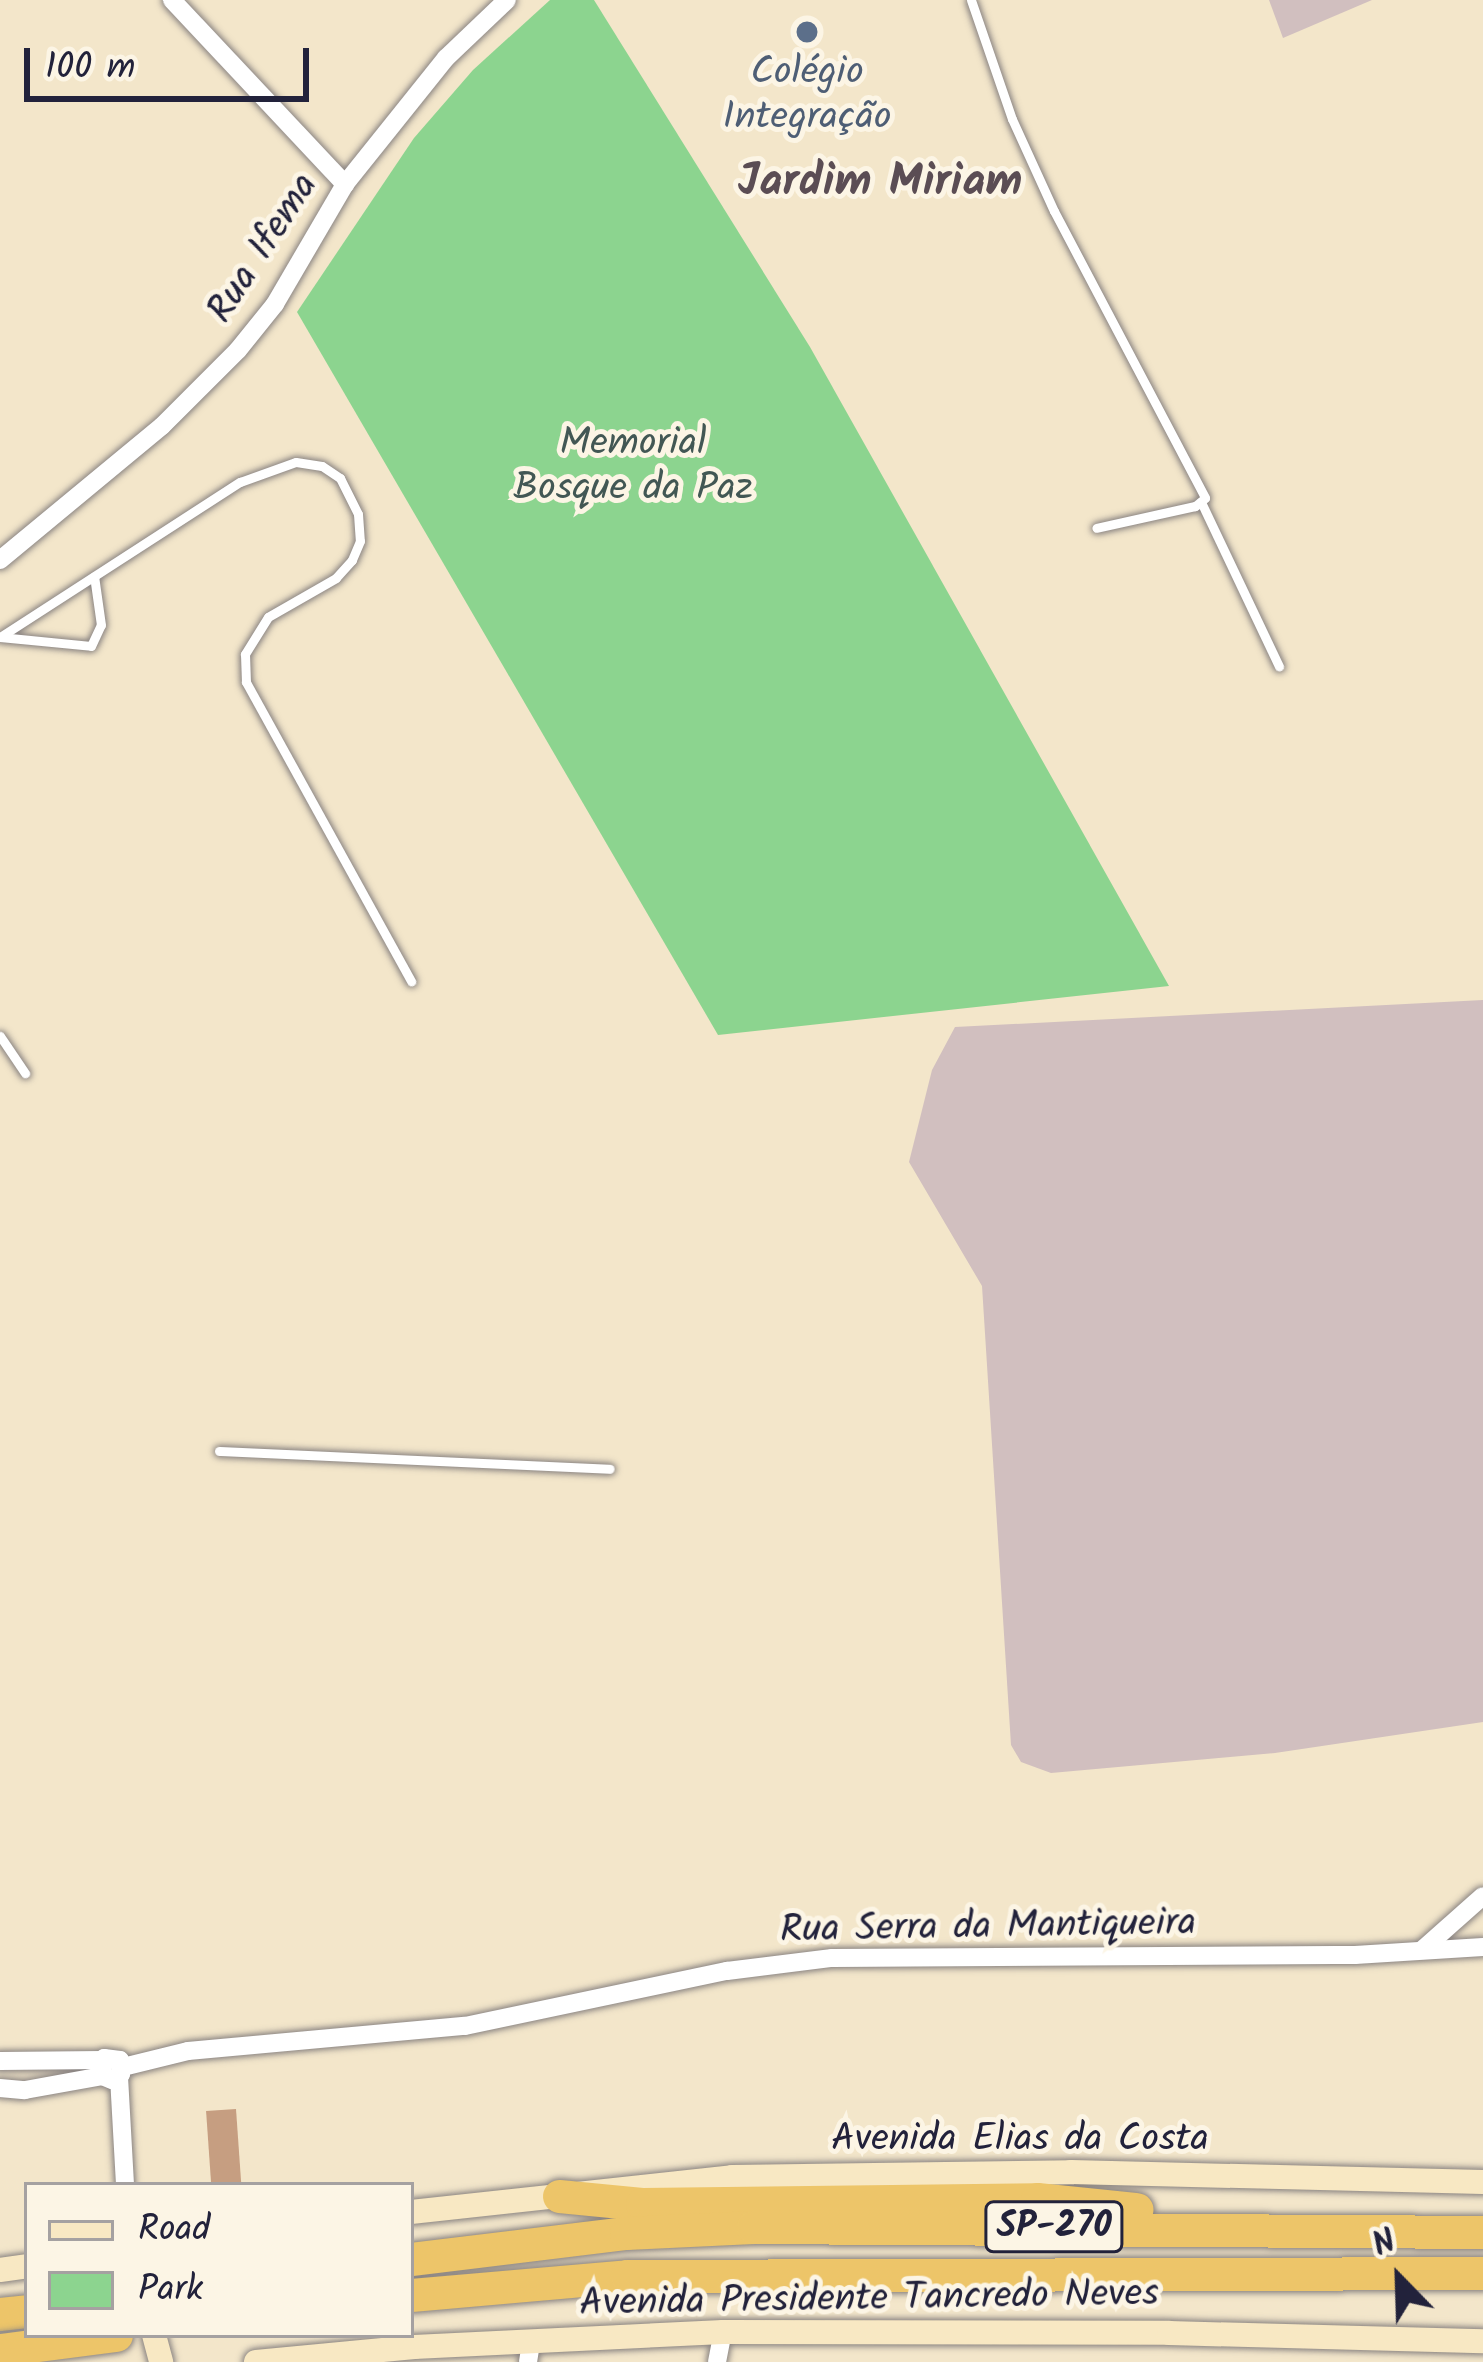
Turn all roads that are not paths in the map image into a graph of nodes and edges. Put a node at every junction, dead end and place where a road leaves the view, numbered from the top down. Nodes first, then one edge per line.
1 (507, 0) edge
2 (971, 0) edge
3 (182, 4) edge
4 (345, 184) junction
5 (1201, 502) junction
6 (1096, 527) dead end
7 (0, 560) edge
8 (94, 576) junction
9 (1279, 666) dead end
10 (411, 981) dead end
11 (0, 1036) edge
12 (25, 1073) dead end
13 (218, 1451) dead end
14 (610, 1469) dead end
15 (1483, 1897) edge
16 (1483, 1947) edge
17 (1422, 1950) junction
18 (0, 2061) edge
19 (110, 2072) junction
20 (0, 2088) edge
21 (125, 2182) edge
22 (1483, 2182) edge
23 (559, 2196) junction
24 (414, 2212) edge
25 (1286, 2231) junction
26 (1483, 2232) edge
27 (414, 2259) edge
28 (1483, 2273) edge
29 (414, 2295) edge
30 (723, 2332) junction
31 (89, 2338) edge
32 (1483, 2341) edge
33 (0, 2350) edge
34 (530, 2352) edge
35 (256, 2362) edge
36 (717, 2362) edge

1 - 4 street, Rua Ifema
2 - 5 lane
3 - 4 street
4 - 7 street, Rua Ifema
5 - 6 lane
5 - 9 lane
8 - 8 lane
8 - 10 lane
11 - 12 lane
13 - 14 lane
15 - 17 street
16 - 17 street, Rua Serra da Mantiqueira
17 - 19 street, Rua Serra da Mantiqueira
18 - 19 street, Rua Serra da Mantiqueira
19 - 20 street, Rua Serra da Mantiqueira
19 - 21 street
22 - 23 main road, Avenida Elias da Costa
23 - 24 main road, Avenida Elias da Costa
23 - 25 highway
25 - 26 highway, SP-270
25 - 27 highway, SP-270
28 - 29 highway, SP-270
30 - 32 main road, Avenida Presidente Tancredo Neves
30 - 34 main road, Avenida Presidente Tancredo Neves
30 - 36 street
31 - 33 highway, bridge
34 - 35 main road, Avenida Presidente Tancredo Neves

